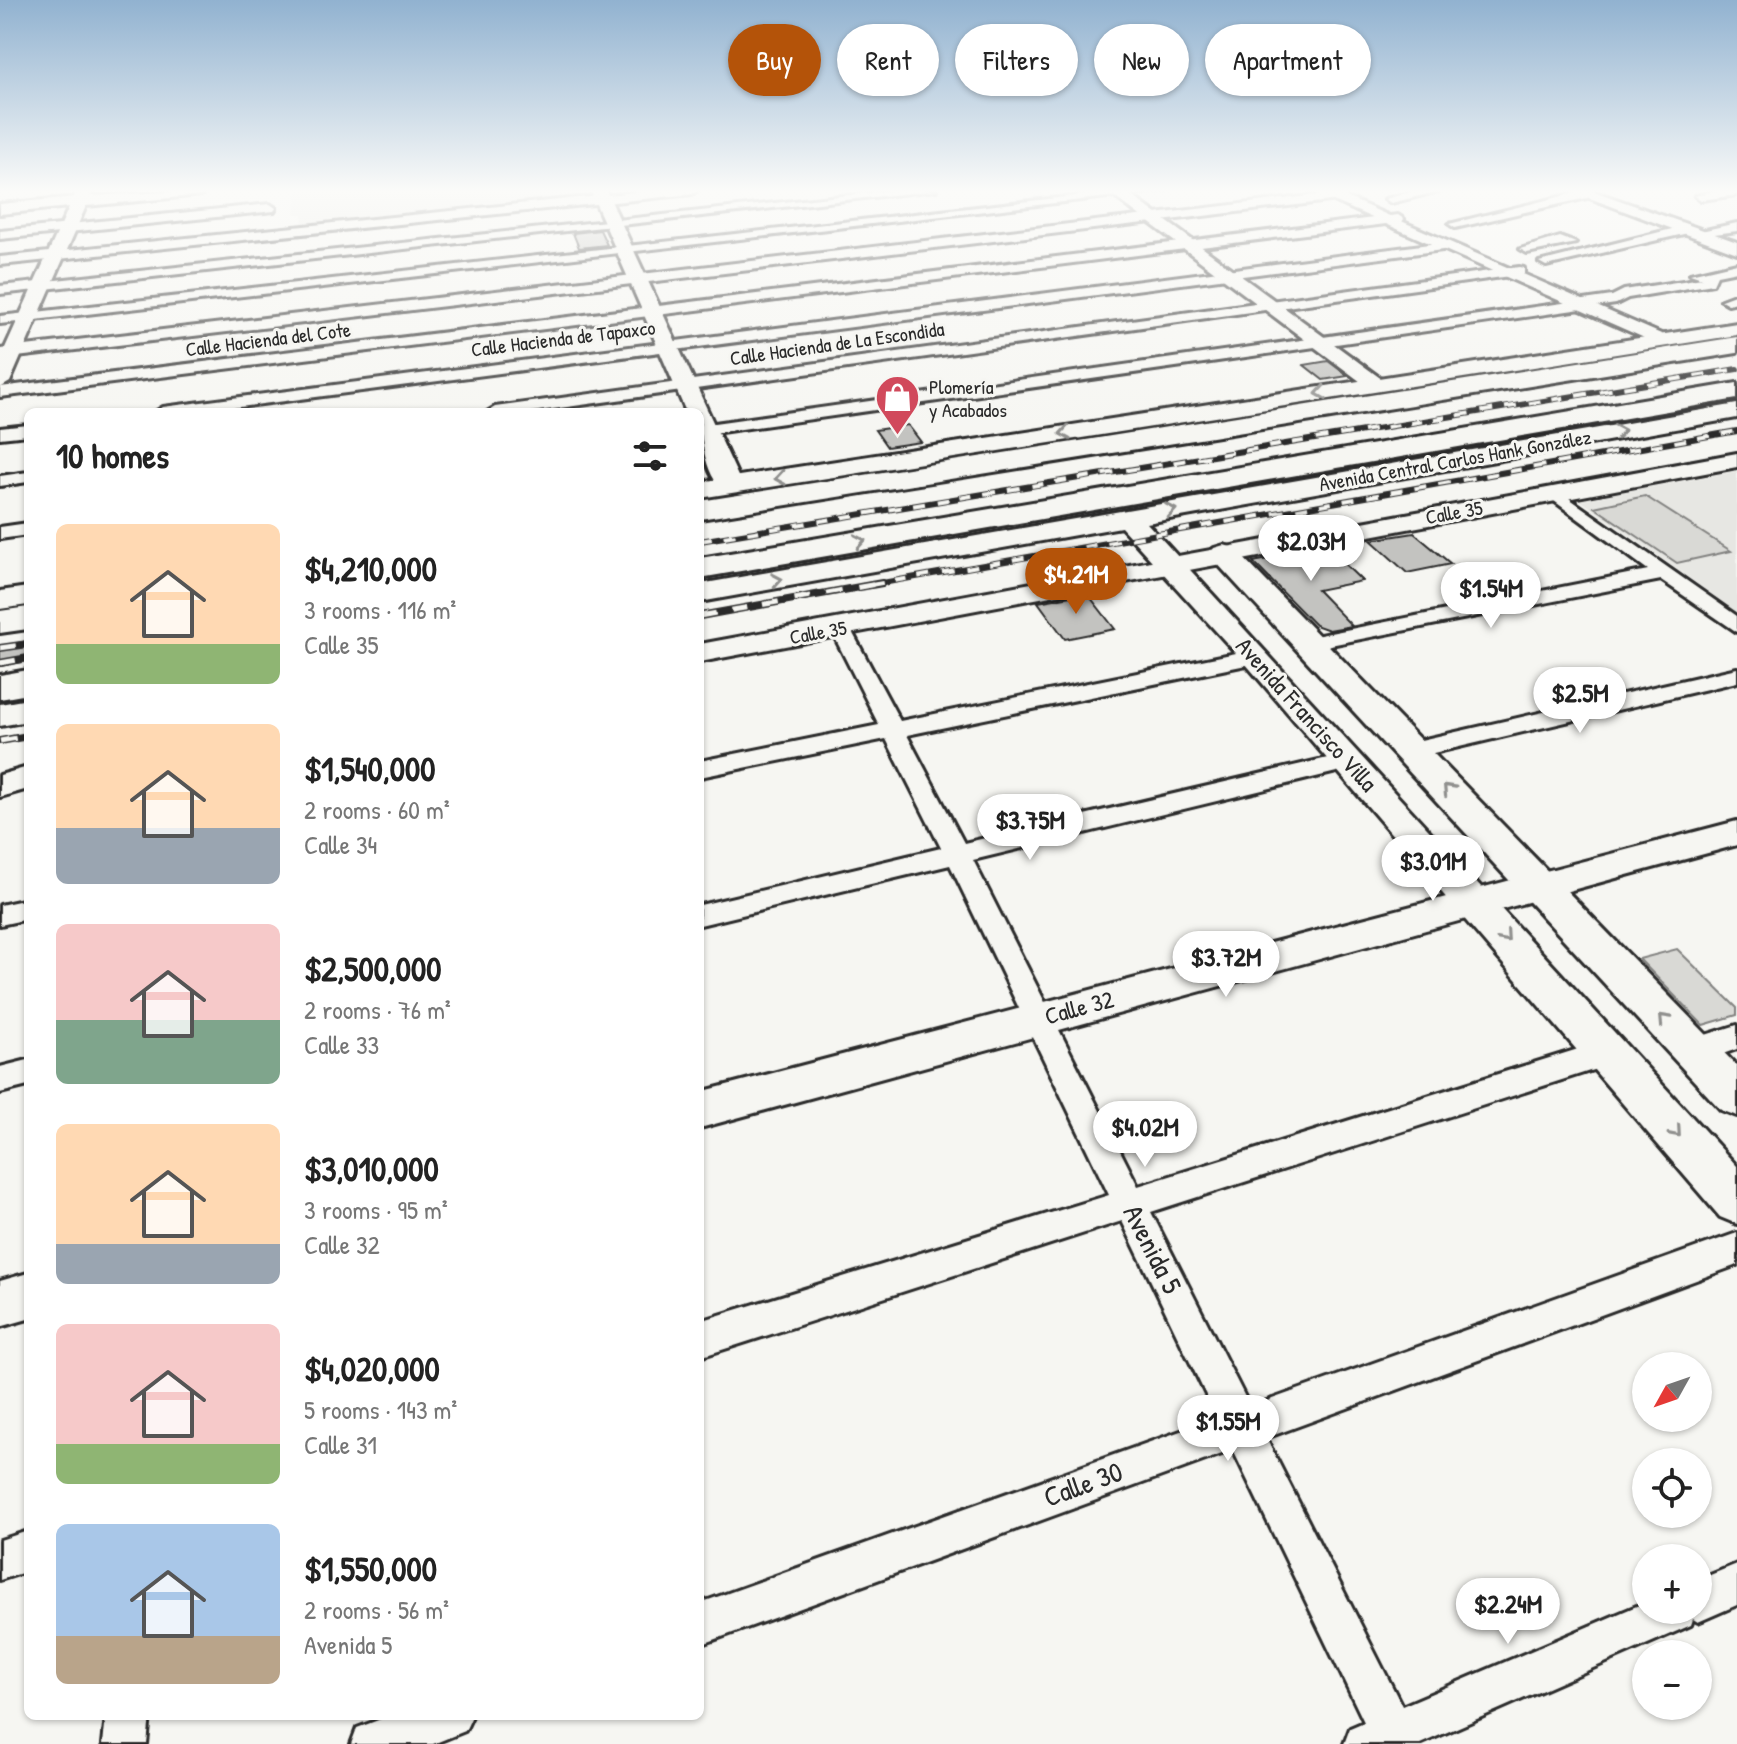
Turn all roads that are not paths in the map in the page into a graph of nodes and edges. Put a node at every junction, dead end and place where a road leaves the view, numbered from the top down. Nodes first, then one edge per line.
1 (49, 271) edge
2 (170, 271) edge
3 (435, 271) edge
4 (634, 271) edge
5 (711, 271) edge
6 (978, 271) edge
7 (1224, 271) edge
8 (1247, 271) edge
9 (1711, 271) edge
10 (1513, 272) joint
11 (1227, 274) junction
12 (638, 280) junction
13 (43, 285) junction
14 (0, 290) edge
15 (1584, 302) junction
16 (1270, 306) junction
17 (652, 312) junction
18 (29, 317) junction
19 (0, 320) edge
20 (1737, 329) edge
21 (1316, 340) junction
22 (1670, 340) junction
23 (1737, 345) edge
24 (668, 347) junction
25 (6, 354) edge
26 (0, 382) edge
27 (1376, 384) junction
28 (685, 386) junction
29 (1737, 391) edge
30 (0, 392) edge
31 (194, 408) edge
32 (524, 408) edge
33 (694, 408) edge
34 (1737, 411) edge
35 (704, 421) edge
36 (24, 430) edge
37 (704, 430) edge
38 (0, 433) edge
39 (1564, 441) junction
40 (1737, 460) edge
41 (1277, 470) junction
42 (24, 478) edge
43 (0, 481) edge
44 (730, 485) junction
45 (704, 489) edge
46 (1556, 494) junction
47 (704, 509) edge
48 (1128, 518) junction
49 (24, 530) edge
50 (0, 533) edge
51 (1224, 554) junction
52 (1173, 565) junction
53 (704, 567) edge
54 (1664, 573) junction
55 (704, 592) edge
56 (24, 597) edge
57 (0, 600) edge
58 (24, 619) edge
59 (0, 622) edge
60 (1737, 626) edge
61 (840, 628) junction
62 (1310, 643) junction
63 (704, 652) edge
64 (1256, 656) junction
65 (1737, 675) edge
66 (24, 683) edge
67 (0, 687) edge
68 (24, 711) edge
69 (0, 715) edge
70 (894, 729) junction
71 (1412, 750) junction
72 (1349, 761) junction
73 (704, 768) edge
74 (24, 776) edge
75 (24, 777) edge
76 (0, 778) edge
77 (0, 786) edge
78 (1737, 833) edge
79 (957, 854) junction
80 (1540, 887) junction
81 (1473, 901) junction
82 (24, 910) edge
83 (704, 914) edge
84 (0, 915) edge
85 (1036, 1018) junction
86 (1737, 1037) edge
87 (1694, 1051) junction
88 (1607, 1053) junction
89 (24, 1074) edge
90 (0, 1080) edge
91 (1737, 1096) edge
92 (704, 1109) edge
93 (1737, 1201) edge
94 (1130, 1203) junction
95 (1737, 1249) edge
96 (24, 1297) edge
97 (0, 1304) edge
98 (704, 1338) edge
99 (1241, 1426) junction
100 (24, 1552) edge
101 (0, 1560) edge
102 (1737, 1584) edge
103 (1712, 1595) edge
104 (704, 1623) edge
105 (1645, 1624) edge
106 (128, 1720) edge
107 (439, 1720) edge
108 (1386, 1740) edge
109 (125, 1744) edge
110 (373, 1744) edge

1 - 13 street
2 - 13 street
3 - 18 street
4 - 12 street
5 - 12 street
6 - 17 street, Calle Hacienda del Cote
7 - 11 street
8 - 11 street, Calle Hacienda de Tapaxco
9 - 15 street
10 - 15 street
10 - 16 street, Calle Hacienda de La Escondida
11 - 16 street
11 - 24 street, Calle Hacienda de Tapaxco
12 - 17 street
12 - 25 street
13 - 14 street
13 - 18 street
15 - 21 street
15 - 22 street
16 - 21 street
16 - 28 street, Calle Hacienda de La Escondida
17 - 24 street
17 - 30 street, Calle Hacienda del Cote
18 - 19 street
18 - 25 street
20 - 22 main road
21 - 27 street
21 - 35 street
22 - 27 main road
23 - 47 highway
24 - 28 street
24 - 31 street, Calle Hacienda de Tapaxco
25 - 26 street
27 -> 44 main road
28 - 32 street, Calle Hacienda de La Escondida
28 - 33 street
29 - 41 highway, Avenida Central Carlos Hank González
39 -> 34 main road, Avenida Central Carlos Hank González
36 - 38 street
37 - 44 street
39 - 41 highway
48 -> 39 main road, Avenida Central Carlos Hank González
40 - 46 street, Calle 35
53 -> 41 highway, Avenida Central Carlos Hank González
42 - 43 street
44 - 45 main road
46 - 51 street, Calle 35
46 - 54 street
48 - 52 main road, Avenida Francisco Villa
55 -> 48 main road, Avenida Central Carlos Hank González
49 - 50 street
51 - 52 street, Calle 35
51 - 62 main road, Avenida Francisco Villa
52 - 61 street, Calle 35
52 - 64 main road, Avenida Francisco Villa
54 - 60 street
54 - 62 street
56 - 57 main road
58 - 59 highway
61 - 63 street, Calle 35
61 - 70 street, Avenida 5
62 - 71 main road, Avenida Francisco Villa
64 - 70 street
64 - 72 main road, Avenida Francisco Villa
65 - 71 street
66 - 67 highway
68 - 69 main road
70 - 73 street
70 - 79 street, Avenida 5
80 -> 71 main road, Avenida Francisco Villa
72 - 79 street
72 - 81 main road, Avenida Francisco Villa
74 - 76 street
75 - 77 street
78 - 80 street, Calle 32
79 - 83 street
79 - 85 street, Avenida 5
80 - 81 street, Calle 32
87 -> 80 main road, Avenida Francisco Villa
81 - 85 street, Calle 32
81 -> 88 main road, Avenida Francisco Villa
82 - 84 street
85 - 92 street, Calle 32
85 - 94 street, Avenida 5
86 - 87 street
87 - 91 main road, Avenida Francisco Villa
88 -> 93 main road, Avenida Francisco Villa
88 - 94 street
89 - 90 street
94 - 98 street
94 - 99 street, Avenida 5
95 - 99 street, Calle 30
96 - 97 street
99 - 104 street, Calle 30
99 - 108 street, Avenida 5
100 - 101 street
102 - 103 street
105 - 108 street
106 - 109 street
107 - 110 street

